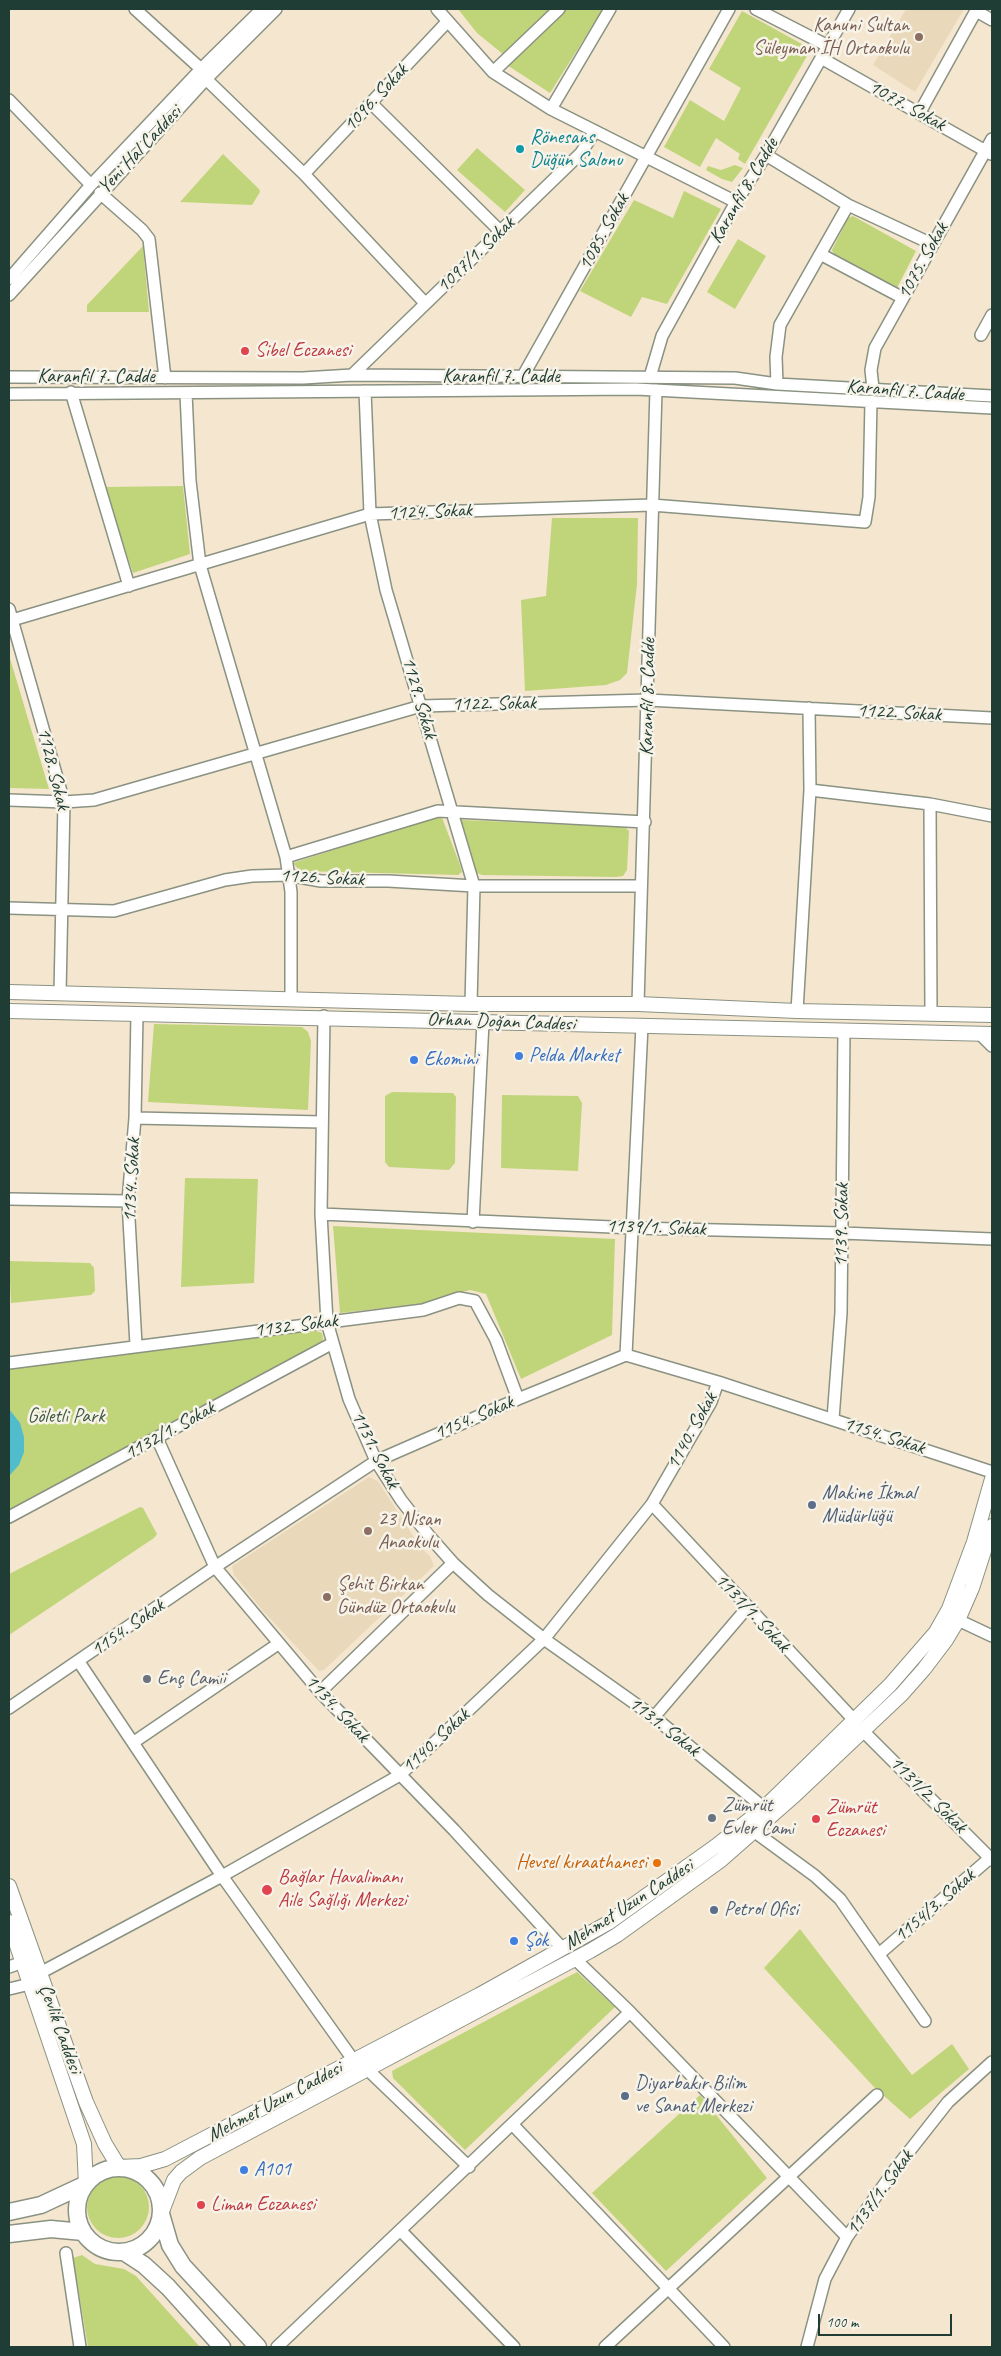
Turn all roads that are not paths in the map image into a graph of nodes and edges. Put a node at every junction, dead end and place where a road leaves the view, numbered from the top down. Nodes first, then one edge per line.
1 (135, 9) edge
2 (262, 9) edge
3 (276, 9) edge
4 (437, 9) edge
5 (559, 9) edge
6 (610, 9) edge
7 (729, 9) edge
8 (756, 9) edge
9 (849, 9) edge
10 (977, 10) edge
11 (992, 20) edge
12 (447, 22) junction
13 (828, 46) junction
14 (821, 58) junction
15 (493, 72) junction
16 (204, 74) junction
17 (9, 100) edge
18 (371, 103) junction
19 (551, 109) junction
20 (920, 112) junction
21 (595, 131) junction
22 (992, 139) edge
23 (989, 153) edge
24 (766, 154) junction
25 (646, 156) junction
26 (304, 174) junction
27 (95, 189) junction
28 (736, 202) junction
29 (848, 205) junction
30 (500, 231) junction
31 (932, 244) junction
32 (822, 255) junction
33 (9, 279) edge
34 (9, 295) edge
35 (903, 298) junction
36 (426, 303) junction
37 (992, 315) edge
38 (981, 334) dead end
39 (352, 375) junction
40 (523, 376) junction
41 (650, 377) junction
42 (9, 378) edge
43 (165, 378) junction
44 (777, 384) junction
45 (873, 388) junction
46 (656, 390) junction
47 (365, 391) junction
48 (71, 392) junction
49 (186, 393) junction
50 (9, 394) edge
51 (992, 396) edge
52 (871, 401) junction
53 (992, 408) edge
54 (652, 504) junction
55 (370, 514) junction
56 (200, 565) junction
57 (129, 586) junction
58 (10, 617) edge
59 (648, 700) junction
60 (421, 706) junction
61 (810, 708) junction
62 (992, 718) edge
63 (256, 753) junction
64 (810, 790) junction
65 (9, 800) edge
66 (64, 802) junction
67 (930, 804) junction
68 (453, 813) junction
69 (992, 816) edge
70 (645, 822) junction
71 (286, 857) junction
72 (287, 875) junction
73 (474, 886) junction
74 (640, 886) junction
75 (9, 908) edge
76 (63, 910) junction
77 (9, 992) edge
78 (60, 993) junction
79 (291, 999) junction
80 (471, 1004) junction
81 (638, 1004) junction
82 (9, 1010) edge
83 (797, 1011) junction
84 (931, 1014) junction
85 (138, 1015) junction
86 (992, 1015) edge
87 (324, 1016) junction
88 (483, 1022) junction
89 (642, 1026) junction
90 (844, 1031) junction
91 (986, 1034) edge
92 (992, 1046) edge
93 (135, 1118) junction
94 (322, 1122) junction
95 (9, 1199) edge
96 (128, 1201) junction
97 (321, 1214) junction
98 (473, 1222) junction
99 (634, 1228) junction
100 (842, 1233) junction
101 (992, 1239) edge
102 (327, 1322) junction
103 (331, 1344) junction
104 (136, 1346) junction
105 (626, 1355) junction
106 (9, 1363) edge
107 (718, 1382) junction
108 (518, 1399) junction
109 (833, 1420) junction
110 (157, 1438) junction
111 (376, 1462) junction
112 (992, 1472) edge
113 (992, 1479) edge
114 (652, 1504) junction
115 (9, 1517) edge
116 (992, 1526) edge
117 (453, 1563) junction
118 (215, 1568) junction
119 (748, 1608) junction
120 (958, 1620) junction
121 (992, 1636) edge
122 (544, 1640) junction
123 (278, 1644) junction
124 (79, 1662) junction
125 (320, 1692) junction
126 (9, 1708) edge
127 (654, 1717) junction
128 (858, 1725) junction
129 (134, 1742) junction
130 (400, 1775) junction
131 (764, 1808) junction
132 (755, 1832) junction
133 (991, 1859) edge
134 (222, 1876) junction
135 (9, 1886) edge
136 (9, 1922) edge
137 (563, 1949) junction
138 (879, 1954) junction
139 (575, 1959) junction
140 (23, 1962) junction
141 (9, 1966) edge
142 (40, 1973) junction
143 (30, 1984) junction
144 (9, 1989) edge
145 (630, 2012) junction
146 (925, 2021) dead end
147 (354, 2061) junction
148 (992, 2062) edge
149 (368, 2070) junction
150 (878, 2095) dead end
151 (513, 2125) junction
152 (119, 2167) junction
153 (469, 2167) junction
154 (788, 2178) junction
155 (86, 2184) junction
156 (9, 2212) edge
157 (161, 2214) junction
158 (401, 2231) junction
159 (83, 2232) junction
160 (9, 2234) edge
161 (847, 2237) junction
162 (124, 2252) junction
163 (66, 2253) dead end
164 (670, 2288) junction
165 (80, 2347) edge
166 (222, 2347) edge
167 (258, 2347) edge
168 (276, 2347) edge
169 (514, 2347) edge
170 (606, 2347) edge
171 (724, 2347) edge
172 (807, 2347) edge

1 - 16 street
2 - 16 street
3 - 16 street, Yeni Hal Caddesi
4 - 12 street
5 - 15 street
6 - 19 street
7 - 25 street, 1085. Sokak
8 - 13 street
9 - 13 street, Karanfil 8. Cadde
10 - 11 street
10 - 20 street
12 - 15 street
12 - 18 street, 1096. Sokak
13 - 14 street, Karanfil 8. Cadde
14 - 20 street, 1077. Sokak
14 - 24 street, Karanfil 8. Cadde
15 - 19 street
16 - 26 street
16 - 27 street, Yeni Hal Caddesi
17 - 27 street
18 - 26 street, 1096. Sokak
18 - 30 street
19 - 21 street
20 - 23 street, 1077. Sokak
21 - 25 street
21 - 30 street, 1097/1. Sokak
22 - 23 street, 1075. Sokak
23 - 31 street, 1075. Sokak
24 - 28 street, Karanfil 8. Cadde
24 - 29 street
25 - 28 street
25 - 40 street, 1085. Sokak
26 - 36 street
27 - 33 street
27 - 34 street, Yeni Hal Caddesi
27 - 43 street
28 - 41 street, Karanfil 8. Cadde
29 - 31 street
29 - 32 street
30 - 36 street, 1097/1. Sokak
31 - 35 street, 1075. Sokak
32 - 35 street
32 - 44 street
35 - 45 street, 1075. Sokak
36 - 39 street, 1097/1. Sokak
37 - 38 street
39 - 40 street, Karanfil 7. Cadde
39 - 43 street, Karanfil 7. Cadde
40 - 41 street, Karanfil 7. Cadde
41 - 44 street, Karanfil 7. Cadde
42 - 43 street, Karanfil 7. Cadde
44 - 45 street, Karanfil 7. Cadde
45 - 51 street, Karanfil 7. Cadde
46 - 47 street, Karanfil 7. Cadde
46 - 52 street, Karanfil 7. Cadde
46 - 54 street, Karanfil 8. Cadde
47 - 49 street, Karanfil 7. Cadde
47 - 55 street, 1129. Sokak
48 - 49 street, Karanfil 7. Cadde
48 - 50 street, Karanfil 7. Cadde
48 - 57 street
49 - 56 street
52 - 53 street, Karanfil 7. Cadde
52 - 54 street, 1124. Sokak
54 - 55 street, 1124. Sokak
54 - 59 street, Karanfil 8. Cadde
55 - 56 street, 1124. Sokak
55 - 60 street, 1129. Sokak
56 - 57 street, 1124. Sokak
56 - 63 street
57 - 58 street, 1124. Sokak
58 - 66 street, 1128. Sokak
59 - 60 street, 1122. Sokak
59 - 61 street, 1122. Sokak
59 - 70 street, Karanfil 8. Cadde
60 - 63 street, 1122. Sokak
60 - 68 street, 1129. Sokak
61 - 62 street, 1122. Sokak
61 - 64 street
63 - 66 street, 1122. Sokak
63 - 71 street
64 - 67 street
64 - 83 street
65 - 66 street, 1122. Sokak
66 - 76 street, 1128. Sokak
67 - 69 street
67 - 84 street
68 - 70 street
68 - 71 street
68 - 73 street, 1129. Sokak
70 - 74 street, Karanfil 8. Cadde
71 - 72 street
72 - 73 street, 1126. Sokak
72 - 76 street, 1126. Sokak
72 - 79 street
73 - 74 street, 1126. Sokak
73 - 80 street, 1129. Sokak
74 - 81 street, Karanfil 8. Cadde
75 - 76 street, 1126. Sokak
76 - 78 street, 1128. Sokak
77 - 78 main road
78 - 79 main road
79 - 80 main road
80 - 81 main road
81 - 83 main road
82 - 85 main road, Orhan Doğan Caddesi
83 - 84 main road
84 - 86 main road
85 - 87 main road, Orhan Doğan Caddesi
85 - 93 street, 1134. Sokak
87 - 88 main road, Orhan Doğan Caddesi
87 - 94 street, 1131. Sokak
88 - 89 main road, Orhan Doğan Caddesi
88 - 98 street
89 - 90 main road, Orhan Doğan Caddesi
89 - 99 street
90 - 91 main road, Orhan Doğan Caddesi
90 - 100 street, 1139. Sokak
91 - 92 street
93 - 94 street
93 - 96 street, 1134. Sokak
94 - 97 street, 1131. Sokak
95 - 96 street
96 - 104 street, 1134. Sokak
97 - 98 street, 1139/1. Sokak
97 - 102 street, 1131. Sokak
98 - 99 street, 1139/1. Sokak
99 - 100 street, 1139/1. Sokak
99 - 105 street
100 - 101 street, 1139/1. Sokak
100 - 109 street, 1139. Sokak
102 - 103 street, 1131. Sokak
102 - 104 street, 1132. Sokak
102 - 108 street, 1132. Sokak
103 - 110 street, 1132/1. Sokak
103 - 111 street, 1131. Sokak
104 - 106 street, 1132. Sokak
105 - 107 street, 1154. Sokak
105 - 108 street, 1154. Sokak
107 - 109 street, 1154. Sokak
107 - 114 street, 1140. Sokak
108 - 111 street, 1154. Sokak
109 - 112 street, 1154. Sokak
110 - 115 street, 1132/1. Sokak
110 - 118 street, 1134. Sokak
111 - 117 street, 1131. Sokak
111 - 118 street, 1154. Sokak
113 - 128 main road, Mehmet Uzun Caddesi
114 - 119 street, 1131/1. Sokak
114 - 122 street, 1140. Sokak
116 - 120 main road
117 - 122 street, 1131. Sokak
117 - 125 street
118 - 123 street, 1134. Sokak
118 - 124 street, 1154. Sokak
119 - 127 street
119 - 128 street, 1131/1. Sokak
120 - 121 street
120 - 128 main road
122 - 127 street, 1131. Sokak
122 - 130 street, 1140. Sokak
123 - 125 street, 1134. Sokak
123 - 129 street
124 - 126 street, 1154. Sokak
124 - 129 street
125 - 130 street, 1134. Sokak
127 - 131 street, 1131. Sokak
128 - 131 main road, Mehmet Uzun Caddesi
128 - 132 main road
128 - 133 street, 1131/2. Sokak
129 - 134 street
130 - 134 street, 1140. Sokak
130 - 137 street, 1134. Sokak
131 - 137 main road, Mehmet Uzun Caddesi
132 - 138 street
132 - 139 main road
133 - 138 street, 1154/3. Sokak
134 - 142 street, 1140. Sokak
134 - 147 street
135 - 142 main road, Çevlik Caddesi
136 - 140 main road, Çevlik Caddesi
137 - 147 main road, Mehmet Uzun Caddesi
138 - 146 street
139 - 145 street
139 - 149 main road
140 - 141 street
140 - 143 main road, Çevlik Caddesi
142 - 152 main road, Çevlik Caddesi
143 - 144 street
143 - 155 main road, Çevlik Caddesi
145 - 151 street
145 - 154 street
147 - 152 main road, Mehmet Uzun Caddesi
148 - 161 street, 1137/1. Sokak
149 - 153 street
149 - 157 main road
150 - 154 street
151 - 153 street
151 - 164 street
152 - 155 highway
152 - 157 highway
153 - 158 street
154 - 161 street
154 - 164 street
155 - 156 highway
155 - 159 highway
157 - 162 highway
157 - 167 highway
158 - 168 street
158 - 169 street
159 - 160 highway
159 - 162 highway
161 - 172 street, 1137/1. Sokak
162 - 166 highway
163 - 165 street
164 - 170 street
164 - 171 street

